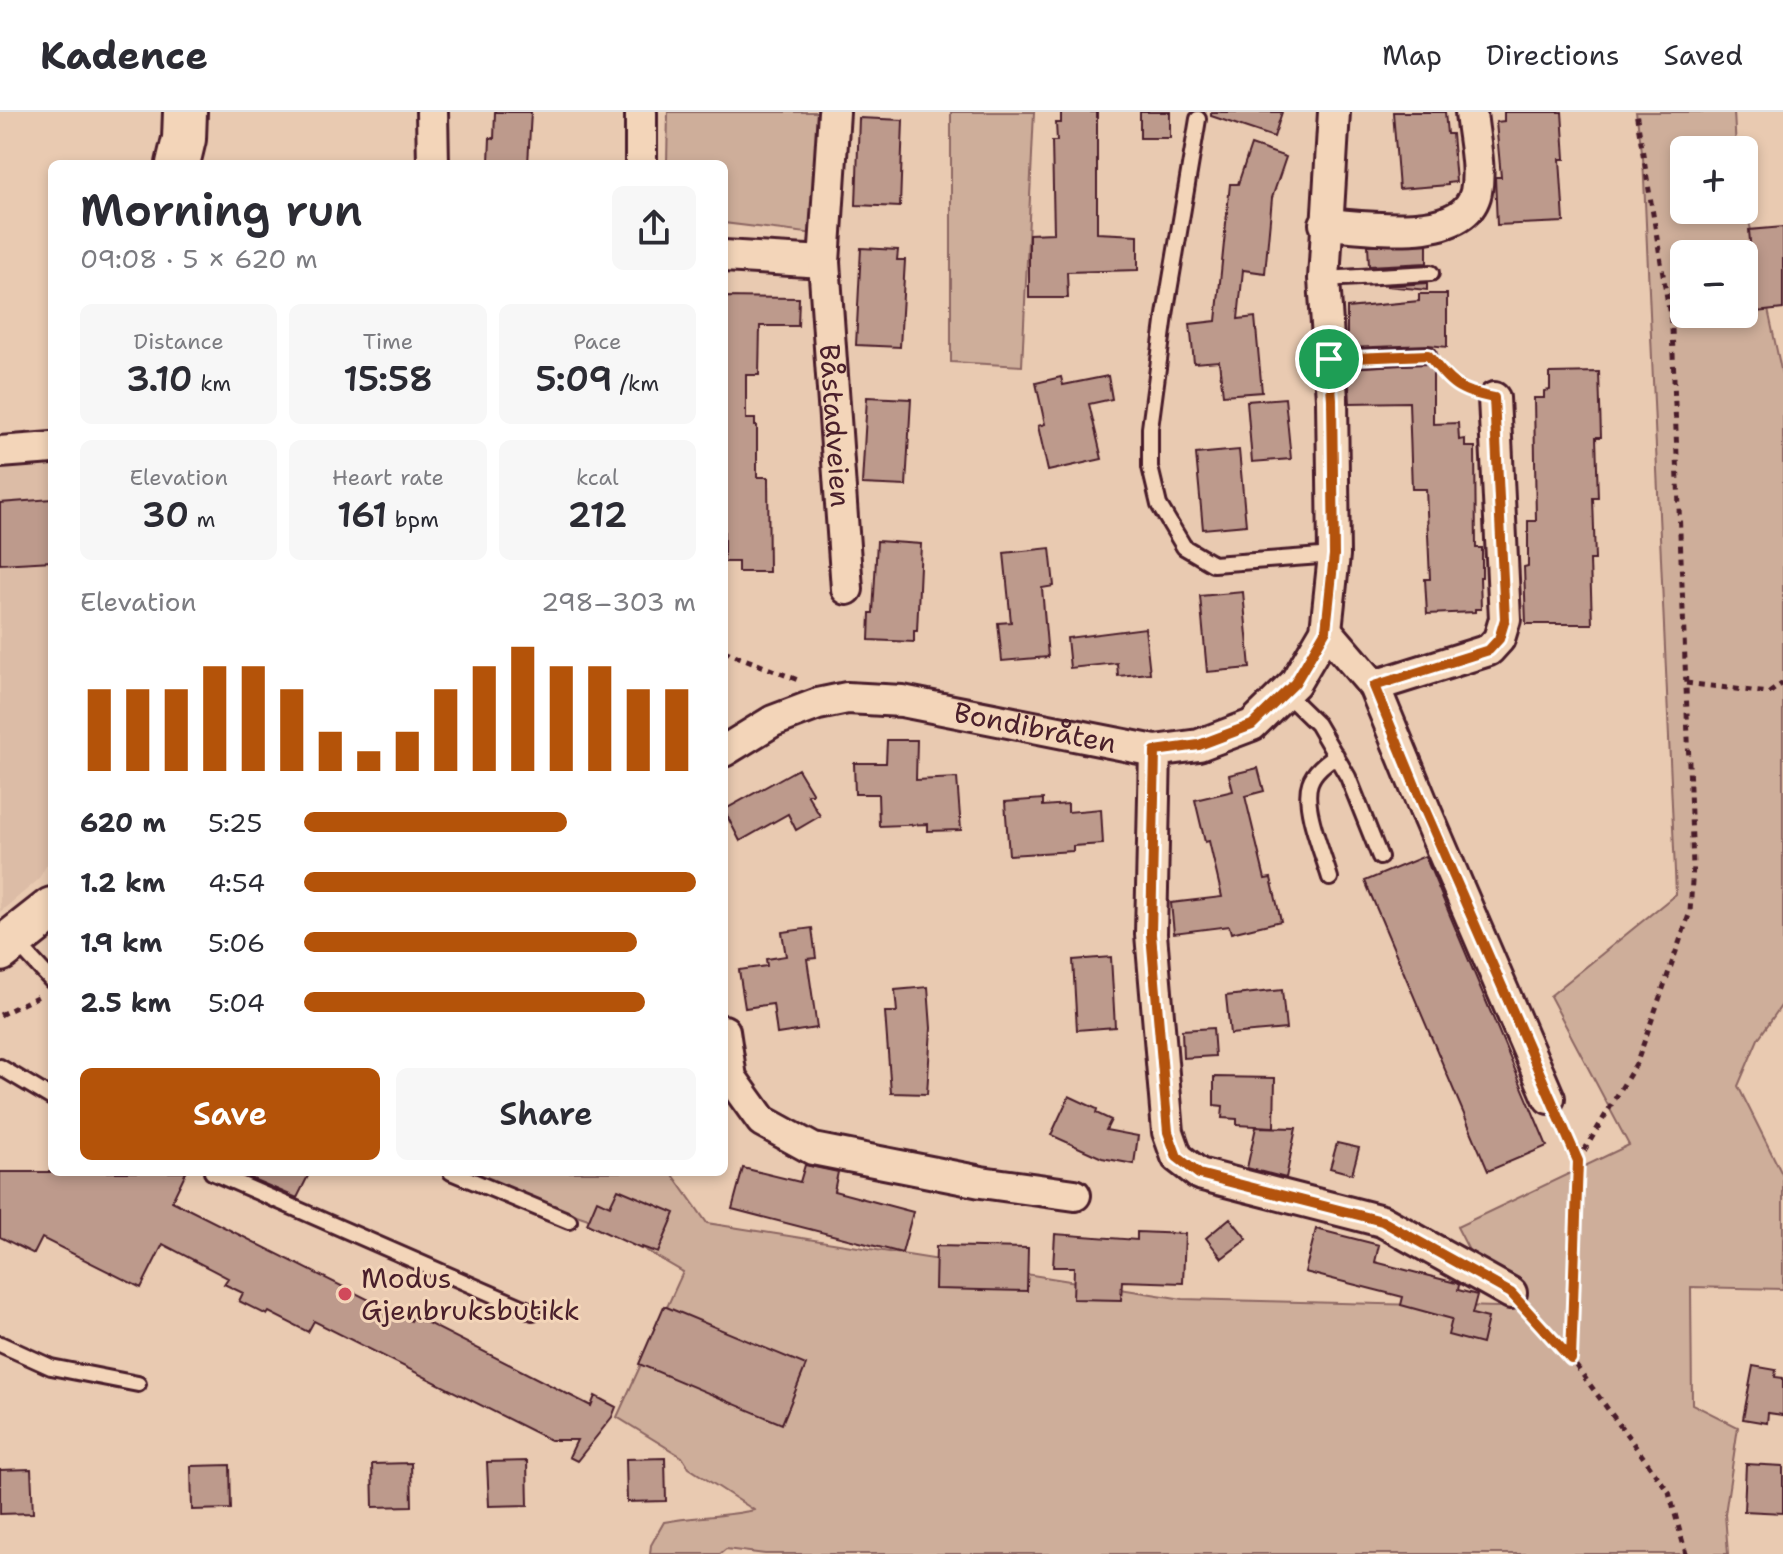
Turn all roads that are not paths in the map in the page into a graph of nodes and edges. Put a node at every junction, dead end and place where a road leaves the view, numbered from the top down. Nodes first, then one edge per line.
1 (185, 112) edge
2 (432, 112) edge
3 (641, 112) edge
4 (834, 112) edge
5 (1471, 112) edge
6 (1198, 119) dead end
7 (1333, 126) edge
8 (179, 160) edge
9 (433, 160) edge
10 (641, 160) edge
11 (1325, 224) junction
12 (728, 256) edge
13 (824, 262) junction
14 (1431, 273) dead end
15 (1324, 279) junction
16 (1428, 355) road end
17 (1329, 359) junction
18 (1494, 398) road end
19 (48, 448) edge
20 (0, 452) edge
21 (1334, 555) junction
22 (847, 589) dead end
23 (1326, 630) junction
24 (1374, 686) junction
25 (1285, 693) junction
26 (728, 749) edge
27 (1155, 751) junction
28 (1336, 755) junction
29 (1380, 857) dead end
30 (1330, 878) dead end
31 (48, 912) edge
32 (7, 944) edge
33 (48, 977) edge
34 (728, 1058) edge
35 (0, 1067) edge
36 (48, 1096) edge
37 (1549, 1098) road end
38 (221, 1176) edge
39 (461, 1176) edge
40 (1075, 1195) dead end
41 (569, 1221) dead end
42 (1511, 1293) road end
43 (533, 1312) dead end
44 (0, 1344) edge
45 (138, 1384) dead end

1 - 8 street
2 - 9 street
3 - 10 street
4 - 13 street, Båstadveien
5 - 11 street
6 - 21 lane
7 - 11 street, Bondibråten
11 - 15 street, Bondibråten
12 - 13 street
13 - 22 street, Båstadveien
14 - 15 lane
15 - 17 street, Bondibråten
16 - 17 lane
17 - 21 street, Bondibråten
18 - 24 street
19 - 20 street
21 - 23 street, Bondibråten
23 - 24 street
23 - 25 street, Bondibråten
24 - 37 street
25 - 27 street, Bondibråten
25 - 28 lane
26 - 27 street, Bondibråten
27 - 42 street
28 - 29 lane
28 - 30 lane
31 - 32 street
32 - 33 lane
34 - 40 street
35 - 36 lane
38 - 43 lane
39 - 41 lane
44 - 45 lane

